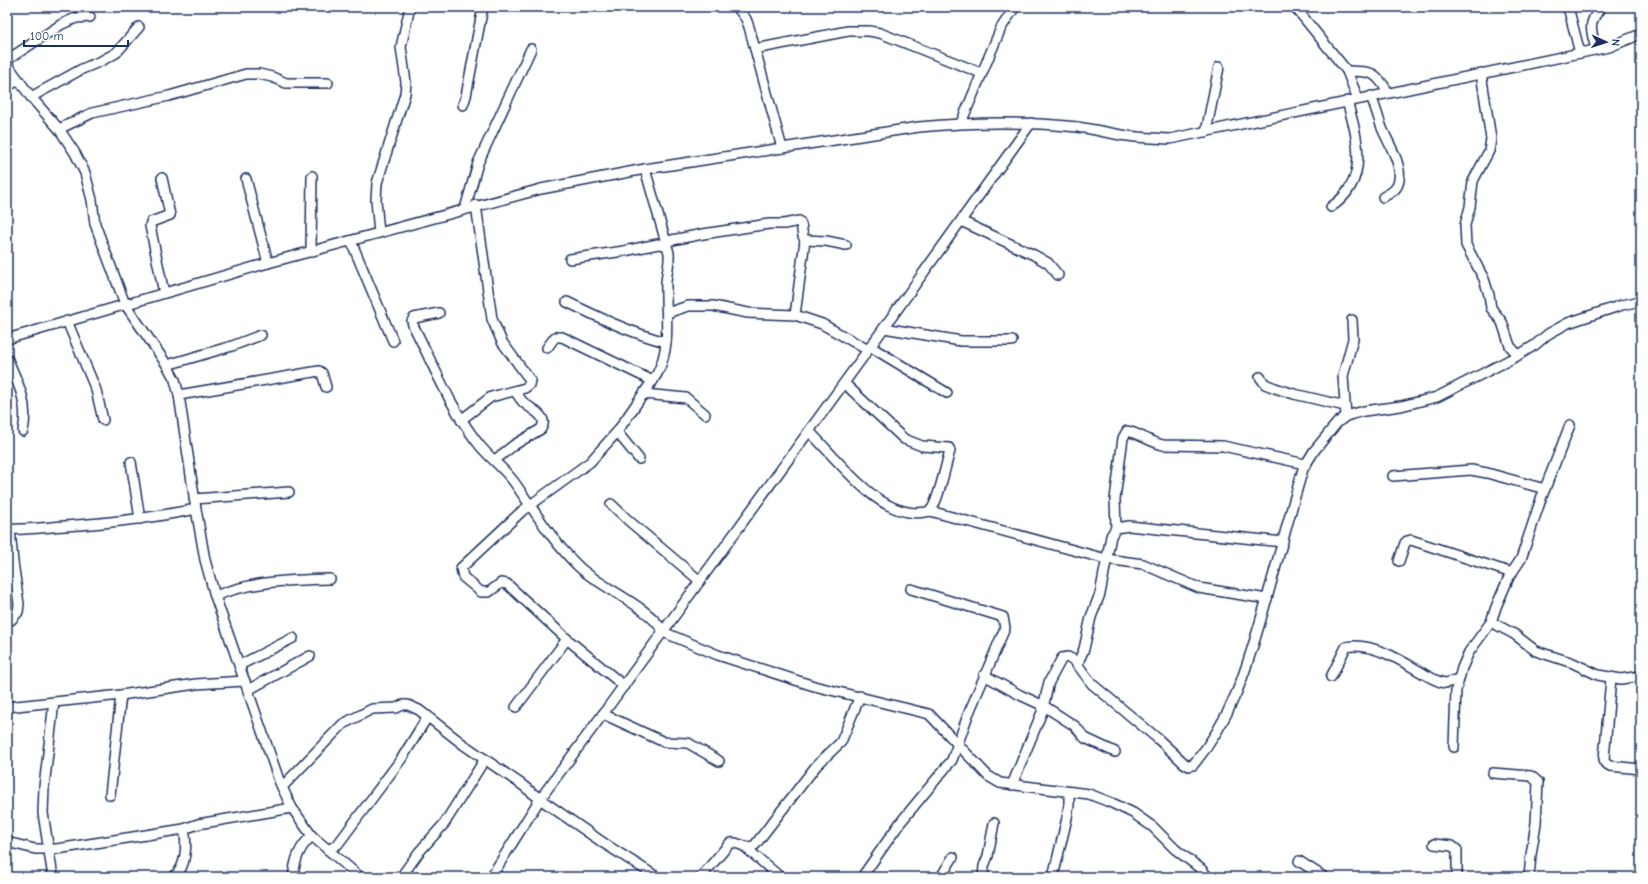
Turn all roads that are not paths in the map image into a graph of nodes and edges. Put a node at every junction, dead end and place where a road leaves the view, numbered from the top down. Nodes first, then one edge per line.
1 (410, 7) edge
2 (483, 7) edge
3 (737, 7) edge
4 (1015, 7) edge
5 (1294, 7) edge
6 (1568, 7) edge
7 (1601, 7) edge
8 (90, 17) dead end
9 (139, 27) dead end
10 (1641, 34) edge
11 (531, 49) dead end
12 (755, 49) junction
13 (1596, 50) junction
14 (1580, 53) junction
15 (7, 60) edge
16 (7, 64) edge
17 (1219, 67) dead end
18 (1346, 70) junction
19 (982, 73) junction
20 (1481, 73) junction
21 (18, 80) junction
22 (328, 84) dead end
23 (7, 87) edge
24 (1388, 92) junction
25 (1371, 96) junction
26 (31, 97) junction
27 (1358, 99) junction
28 (1347, 101) junction
29 (463, 105) dead end
30 (1031, 123) junction
31 (961, 124) junction
32 (59, 129) junction
33 (1206, 132) junction
34 (782, 148) junction
35 (645, 169) junction
36 (312, 176) dead end
37 (162, 178) dead end
38 (246, 179) dead end
39 (1383, 197) dead end
40 (476, 205) junction
41 (1331, 207) dead end
42 (465, 209) junction
43 (961, 221) junction
44 (378, 233) junction
45 (805, 240) junction
46 (351, 241) junction
47 (664, 242) junction
48 (846, 245) dead end
49 (311, 252) junction
50 (570, 259) dead end
51 (268, 263) junction
52 (1058, 275) dead end
53 (164, 293) junction
54 (568, 302) dead end
55 (1641, 302) edge
56 (125, 304) junction
57 (439, 313) dead end
58 (667, 313) junction
59 (796, 315) junction
60 (1352, 320) dead end
61 (67, 321) junction
62 (884, 328) junction
63 (261, 335) dead end
64 (7, 339) edge
65 (393, 341) dead end
66 (1012, 341) dead end
67 (666, 342) junction
68 (547, 348) dead end
69 (869, 348) junction
70 (1518, 355) junction
71 (7, 358) edge
72 (167, 365) junction
73 (1260, 377) dead end
74 (653, 381) junction
75 (844, 383) junction
76 (326, 387) dead end
77 (515, 392) junction
78 (947, 393) dead end
79 (644, 394) junction
80 (179, 395) junction
81 (1345, 406) junction
82 (705, 414) dead end
83 (1346, 416) junction
84 (103, 420) dead end
85 (461, 420) junction
86 (1570, 425) dead end
87 (23, 431) dead end
88 (810, 431) junction
89 (617, 432) junction
90 (639, 459) dead end
91 (495, 460) junction
92 (131, 462) dead end
93 (1305, 464) junction
94 (1393, 476) dead end
95 (1545, 489) junction
96 (289, 492) dead end
97 (194, 499) junction
98 (611, 504) dead end
99 (529, 506) junction
100 (196, 509) junction
101 (930, 511) junction
102 (140, 519) junction
103 (1116, 528) junction
104 (9, 529) edge
105 (1283, 542) junction
106 (1106, 559) junction
107 (1399, 561) dead end
108 (1512, 573) junction
109 (330, 579) dead end
110 (700, 581) junction
111 (911, 589) dead end
112 (216, 596) junction
113 (1267, 600) junction
114 (11, 620) dead end
115 (1491, 622) junction
116 (663, 632) junction
117 (293, 638) dead end
118 (567, 639) junction
119 (310, 656) dead end
120 (240, 665) junction
121 (1077, 665) junction
122 (984, 675) junction
123 (1641, 676) edge
124 (1331, 677) dead end
125 (1611, 678) junction
126 (1458, 679) junction
127 (245, 681) junction
128 (624, 686) junction
129 (248, 690) junction
130 (121, 695) junction
131 (860, 696) junction
132 (54, 702) junction
133 (1044, 706) junction
134 (7, 707) edge
135 (516, 707) dead end
136 (603, 714) junction
137 (428, 716) junction
138 (957, 743) junction
139 (1454, 747) dead end
140 (1115, 752) dead end
141 (968, 755) junction
142 (485, 759) junction
143 (952, 760) junction
144 (719, 761) dead end
145 (1641, 769) edge
146 (1493, 773) dead end
147 (1012, 785) junction
148 (282, 787) junction
149 (1069, 792) junction
150 (110, 796) dead end
151 (540, 799) junction
152 (292, 808) junction
153 (994, 823) dead end
154 (184, 829) junction
155 (312, 836) junction
156 (7, 842) edge
157 (338, 844) junction
158 (1434, 844) dead end
159 (746, 847) junction
160 (48, 849) junction
161 (328, 850) junction
162 (953, 857) dead end
163 (337, 858) junction
164 (1299, 861) dead end
165 (53, 877) edge
166 (173, 877) edge
167 (293, 877) edge
168 (360, 877) edge
169 (402, 877) edge
170 (491, 877) edge
171 (657, 877) edge
172 (701, 877) edge
173 (780, 877) edge
174 (862, 877) edge
175 (940, 877) edge
176 (983, 877) edge
177 (1052, 877) edge
178 (1208, 877) edge
179 (1324, 877) edge
180 (1457, 877) edge
181 (1529, 877) edge

1 - 44 street
2 - 29 street
3 - 12 street
4 - 19 street
5 - 18 street
6 - 14 street
7 - 13 street
8 - 15 street
9 - 26 street
10 - 13 street
11 - 42 street
12 - 19 street
12 - 34 street
13 - 14 street
14 - 20 street
16 - 21 street
17 - 33 street
18 - 24 street
18 - 27 street
19 - 31 street
20 - 24 street
20 - 70 street
21 - 23 street
21 - 26 street
22 - 32 street
24 - 25 street
25 - 27 street
25 - 39 street
26 - 32 street
27 - 28 street
28 - 33 street
28 - 41 street
30 - 31 street
30 - 33 street
30 - 43 street
31 - 34 street
32 - 56 street
34 - 35 street
35 - 40 street
35 - 47 street
36 - 49 street
37 - 53 street
38 - 51 street
40 - 42 street
40 - 77 street
42 - 44 street
43 - 52 street
43 - 62 street
44 - 46 street
45 - 47 street
45 - 48 street
45 - 59 street
46 - 49 street
46 - 65 street
47 - 50 street
47 - 58 street
49 - 51 street
51 - 53 street
53 - 56 street
54 - 67 street
55 - 70 street
56 - 61 street
56 - 72 street
57 - 85 street
58 - 59 street
58 - 67 street
59 - 69 street
60 - 81 street
61 - 64 street
61 - 84 street
62 - 66 street
62 - 69 street
63 - 72 street
67 - 74 street
68 - 74 street
69 - 75 street
69 - 78 street
70 - 83 street
71 - 87 street
72 - 80 street
73 - 81 street
74 - 79 street
75 - 88 street
75 - 101 street
76 - 80 street
77 - 85 street
77 - 91 street
79 - 82 street
79 - 89 street
80 - 97 street
81 - 83 street
83 - 93 street
85 - 91 street
86 - 95 street
88 - 101 street
88 - 110 street
89 - 90 street
89 - 99 street
91 - 99 street
92 - 102 street
93 - 103 street
93 - 105 street
94 - 95 street
95 - 108 street
96 - 97 street
97 - 100 street
98 - 110 street
99 - 116 street
99 - 118 street
100 - 102 street
100 - 112 street
101 - 106 street
102 - 104 street
103 - 105 street
103 - 106 street
104 - 114 street
105 - 113 street
106 - 113 street
106 - 121 street
107 - 108 street
108 - 115 street
109 - 112 street
110 - 116 street
111 - 122 street
112 - 120 street
113 - 121 street
115 - 125 street
115 - 126 street
116 - 128 street
116 - 131 street
117 - 120 street
118 - 128 street
118 - 135 street
119 - 129 street
120 - 127 street
121 - 133 street
122 - 133 street
122 - 138 street
123 - 125 street
124 - 126 street
125 - 145 street
126 - 139 street
127 - 129 street
127 - 130 street
128 - 136 street
129 - 148 street
130 - 132 street
130 - 150 street
131 - 138 street
131 - 159 street
132 - 134 street
132 - 160 street
133 - 140 street
133 - 147 street
136 - 144 street
136 - 151 street
137 - 142 street
137 - 148 street
137 - 157 street
138 - 141 street
138 - 143 street
141 - 143 street
141 - 147 street
142 - 151 street
142 - 169 street
143 - 174 street
146 - 181 street
147 - 149 street
148 - 152 street
149 - 177 street
149 - 178 street
151 - 170 street
151 - 171 street
152 - 154 street
152 - 155 street
153 - 176 street
154 - 160 street
154 - 166 street
155 - 161 street
155 - 167 street
156 - 160 street
157 - 161 street
157 - 163 street
158 - 180 street
159 - 172 street
159 - 173 street
160 - 165 street
161 - 163 street
162 - 175 street
163 - 168 street
164 - 179 street

